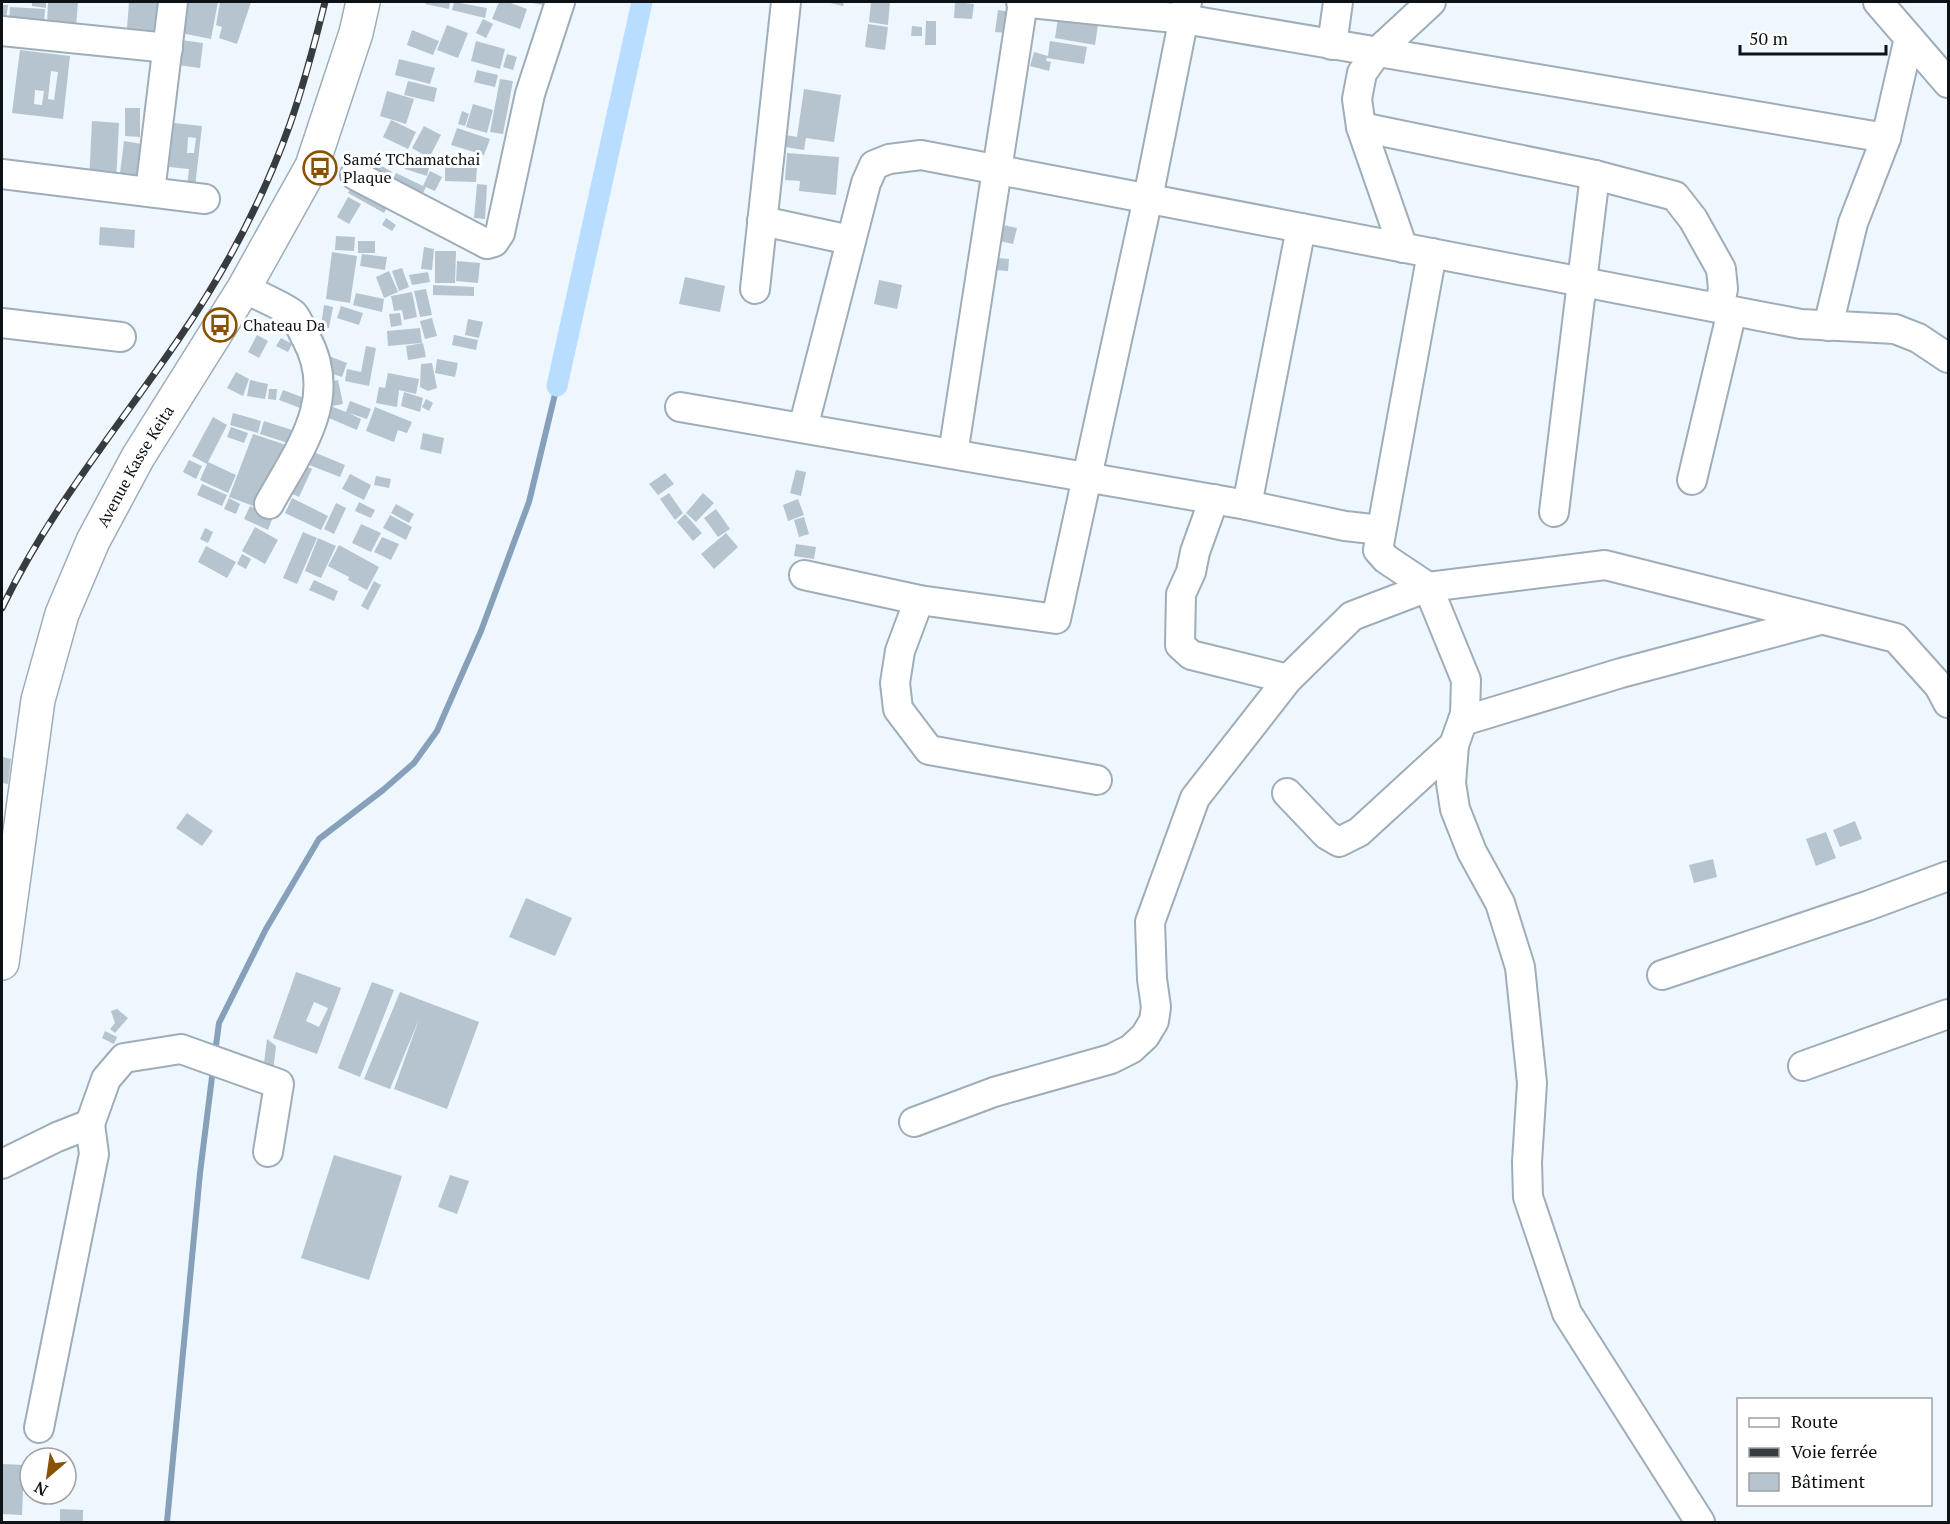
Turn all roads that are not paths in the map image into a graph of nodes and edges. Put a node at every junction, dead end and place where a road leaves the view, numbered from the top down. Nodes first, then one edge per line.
1 (173, 2) edge
2 (363, 2) edge
3 (560, 2) edge
4 (786, 2) edge
5 (1022, 2) edge
6 (1338, 2) edge
7 (1431, 2) edge
8 (1878, 2) edge
9 (1186, 10) edge
10 (2, 31) edge
11 (1909, 38) junction
12 (1332, 45) junction
13 (168, 48) junction
14 (1377, 52) junction
15 (1948, 83) edge
16 (1361, 127) junction
17 (1886, 138) junction
18 (997, 169) junction
19 (2, 174) edge
20 (355, 175) dead end
21 (1595, 175) junction
22 (150, 192) junction
23 (1148, 198) junction
24 (205, 199) dead end
25 (762, 221) junction
26 (1301, 228) junction
27 (850, 240) junction
28 (1404, 248) junction
29 (1432, 253) junction
30 (1582, 282) junction
31 (244, 288) junction
32 (755, 289) dead end
33 (1725, 309) junction
34 (2, 323) edge
35 (1828, 326) junction
36 (121, 337) dead end
37 (1948, 358) edge
38 (680, 407) dead end
39 (804, 428) junction
40 (953, 454) junction
41 (1087, 477) junction
42 (1692, 480) dead end
43 (1214, 499) junction
44 (269, 504) dead end
45 (1247, 505) junction
46 (1554, 512) dead end
47 (1381, 530) junction
48 (804, 575) dead end
49 (1428, 587) junction
50 (919, 600) junction
51 (1822, 620) junction
52 (1288, 679) junction
53 (1948, 704) edge
54 (1459, 733) junction
55 (1097, 780) dead end
56 (1287, 793) dead end
57 (1948, 876) edge
58 (2, 963) edge
59 (1662, 975) dead end
60 (1948, 1014) edge
61 (1803, 1066) dead end
62 (914, 1122) dead end
63 (90, 1124) junction
64 (268, 1152) dead end
65 (2, 1164) edge
66 (39, 1428) dead end
67 (1700, 1522) edge

1 - 13 street
2 - 31 main road, Avenue Kasse Keita
3 - 20 street
4 - 25 street
5 - 9 street
5 - 18 street
6 - 12 street
7 - 14 street
8 - 11 street
9 - 12 street
9 - 23 street
10 - 13 street
11 - 15 street
11 - 17 street
12 - 14 street
13 - 22 street
14 - 16 street
14 - 17 street
16 - 21 street
16 - 28 street
17 - 35 street
18 - 23 street
18 - 27 street
18 - 40 street
19 - 22 street
21 - 30 street
21 - 33 street
22 - 24 street
23 - 26 street
23 - 41 street
25 - 27 street
25 - 32 street
26 - 28 street
26 - 45 street
27 - 39 street
28 - 29 street
29 - 30 street
29 - 47 street
30 - 33 street
30 - 46 street
31 - 44 street
31 - 58 main road, Avenue Kasse Keita
33 - 35 street
33 - 42 street
34 - 36 street
35 - 37 street
38 - 39 street
39 - 40 street
40 - 41 street
41 - 43 street
41 - 50 street
43 - 45 street
43 - 52 street
45 - 47 street
47 - 49 street
48 - 50 street
49 - 51 street
49 - 52 street
49 - 54 street
50 - 55 street
51 - 53 street
51 - 54 street
52 - 62 street
54 - 56 street
54 - 67 street
57 - 59 street
60 - 61 street
63 - 64 street
63 - 65 street
63 - 66 street

